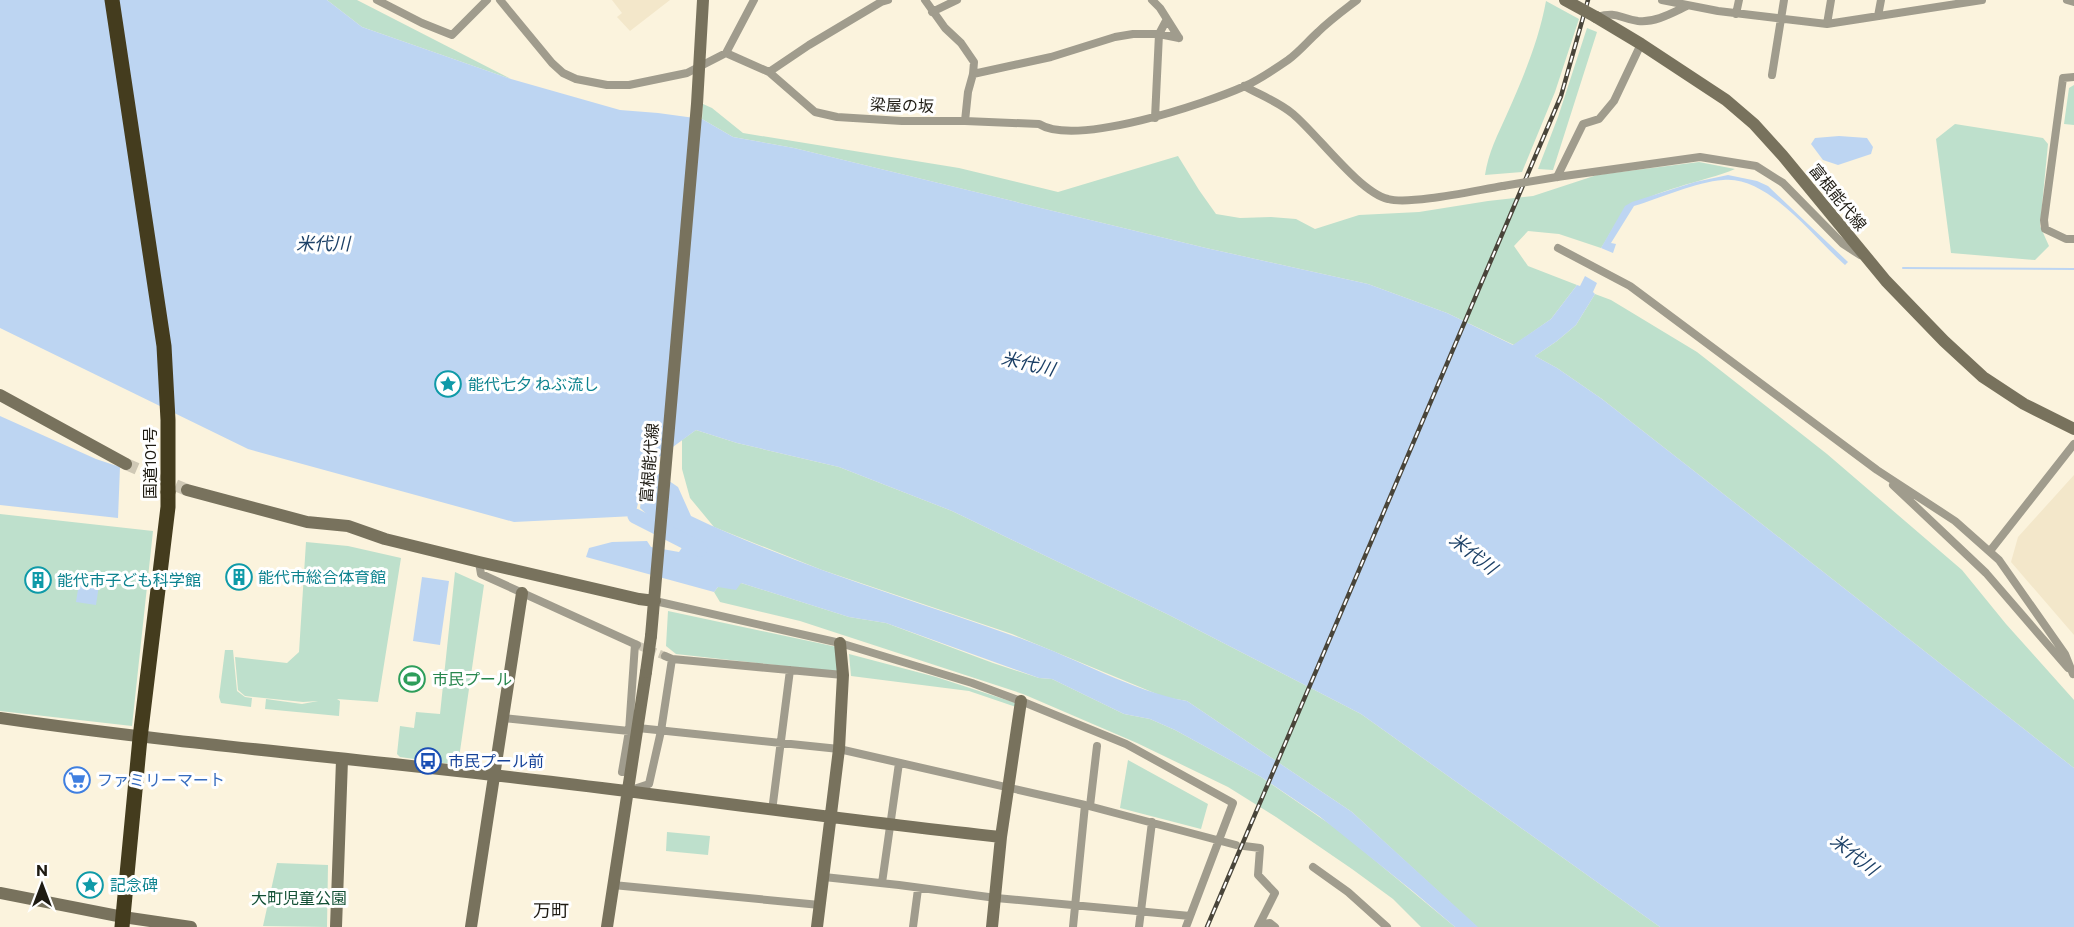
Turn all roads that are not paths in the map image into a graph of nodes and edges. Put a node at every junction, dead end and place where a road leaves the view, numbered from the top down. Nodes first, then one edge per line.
1 (112, 0) edge
2 (376, 0) edge
3 (487, 0) edge
4 (500, 0) edge
5 (704, 0) edge
6 (754, 0) edge
7 (888, 0) edge
8 (925, 0) edge
9 (957, 0) edge
10 (1152, 0) edge
11 (1357, 0) edge
12 (1565, 0) edge
13 (1662, 0) edge
14 (1738, 0) edge
15 (1784, 0) edge
16 (1831, 0) edge
17 (1881, 0) edge
18 (2067, 0) edge
19 (1976, 1) edge
20 (2074, 2) edge
21 (1688, 3) edge
22 (932, 12) junction
23 (1736, 14) junction
24 (1878, 16) junction
25 (1596, 17) junction
26 (1167, 19) junction
27 (1781, 20) junction
28 (1827, 24) junction
29 (1159, 34) junction
30 (1641, 44) junction
31 (726, 52) junction
32 (700, 67) junction
33 (770, 72) junction
34 (973, 74) junction
35 (1772, 75) dead end
36 (2074, 77) edge
37 (1245, 86) junction
38 (1155, 118) junction
39 (965, 121) junction
40 (1557, 177) junction
41 (2074, 239) edge
42 (1558, 248) dead end
43 (1868, 260) junction
44 (0, 395) edge
45 (2074, 429) edge
46 (2074, 444) edge
47 (126, 464) tunnel mouth
48 (1877, 470) junction
49 (187, 490) tunnel mouth
50 (1990, 551) junction
51 (479, 562) junction
52 (522, 594) junction
53 (655, 594) junction
54 (840, 642) junction
55 (790, 670) junction
56 (843, 675) junction
57 (2074, 675) edge
58 (1021, 701) junction
59 (0, 718) edge
60 (503, 718) junction
61 (633, 730) junction
62 (661, 731) junction
63 (140, 738) junction
64 (780, 743) junction
65 (1097, 746) dead end
66 (839, 749) junction
67 (342, 760) junction
68 (899, 763) junction
69 (622, 772) dead end
70 (494, 775) junction
71 (1009, 788) junction
72 (627, 792) junction
73 (1087, 806) junction
74 (772, 811) junction
75 (830, 818) junction
76 (1152, 822) junction
77 (891, 825) junction
78 (1001, 837) junction
79 (1218, 840) junction
80 (1313, 867) dead end
81 (824, 877) junction
82 (882, 883) junction
83 (613, 885) junction
84 (918, 889) junction
85 (0, 893) edge
86 (996, 898) junction
87 (820, 905) junction
88 (1076, 906) junction
89 (1141, 911) junction
90 (1190, 916) junction
91 (122, 922) edge
92 (1258, 926) edge
93 (191, 927) edge
94 (336, 927) edge
95 (471, 927) edge
96 (607, 927) edge
97 (817, 927) edge
98 (913, 927) edge
99 (992, 927) edge
100 (1073, 927) edge
101 (1139, 927) edge
102 (1186, 927) edge
103 (1275, 927) edge
104 (1388, 927) edge

1 - 63 highway, 国道101号, bridge
2 - 3 street
4 - 32 street
5 - 32 street, 富根能代線
6 - 31 street
7 - 33 street
8 - 22 street
9 - 22 street
10 - 26 street
11 - 37 street, 梁屋の坂
12 - 25 street, 富根能代線, bridge
13 - 21 street
14 - 23 street
15 - 27 street
16 - 28 street
17 - 24 street
18 - 20 street
19 - 24 street
21 - 23 street
21 - 25 street
22 - 34 street
23 - 27 street
24 - 28 street
25 - 30 street, 富根能代線
26 - 29 street
26 - 29 street
27 - 28 street
27 - 35 street
29 - 34 street
29 - 38 street
30 - 40 street
30 - 43 street, 富根能代線
31 - 32 street
31 - 33 street, 梁屋の坂
32 - 53 street, 富根能代線
33 - 39 street, 梁屋の坂
34 - 39 street
36 - 41 street
37 - 38 street, 梁屋の坂
37 - 40 street, bridge
38 - 39 street, 梁屋の坂
40 - 43 street
42 - 48 street
43 - 45 street, 富根能代線
44 - 47 street
46 - 50 street
48 - 50 street
48 - 57 street
49 - 51 street
50 - 57 street
51 - 52 street
51 - 53 street
52 - 60 street
52 - 61 street
53 - 54 street
53 - 61 street, 富根能代線, bridge
54 - 56 street
54 - 58 street
55 - 56 street
55 - 62 street
55 - 64 street
56 - 66 street
58 - 71 street
58 - 79 street
59 - 63 street
60 - 61 street
60 - 70 street
61 - 62 street
61 - 69 street
61 - 72 street, 富根能代線
62 - 64 street
62 - 72 street
63 - 67 street
63 - 91 highway, 国道101号
64 - 66 street
64 - 74 street
65 - 73 street
66 - 68 street
66 - 75 street
67 - 70 street
67 - 94 street
68 - 71 street
68 - 77 street
70 - 72 street
70 - 95 street
71 - 73 street
71 - 78 street
72 - 74 street
72 - 83 street, 富根能代線
73 - 76 street
73 - 88 street
74 - 75 street
75 - 77 street
75 - 81 street
76 - 79 street
76 - 89 street
77 - 78 street
77 - 82 street
78 - 86 street
79 - 90 street
79 - 92 street
80 - 104 street
81 - 82 street
81 - 87 street
82 - 84 street
83 - 87 street
83 - 96 street, 富根能代線
84 - 86 street
84 - 98 street
85 - 91 street
86 - 88 street
86 - 99 street
87 - 97 street
88 - 89 street
88 - 100 street
89 - 90 street
89 - 101 street
90 - 102 street
91 - 93 street
92 - 103 street

